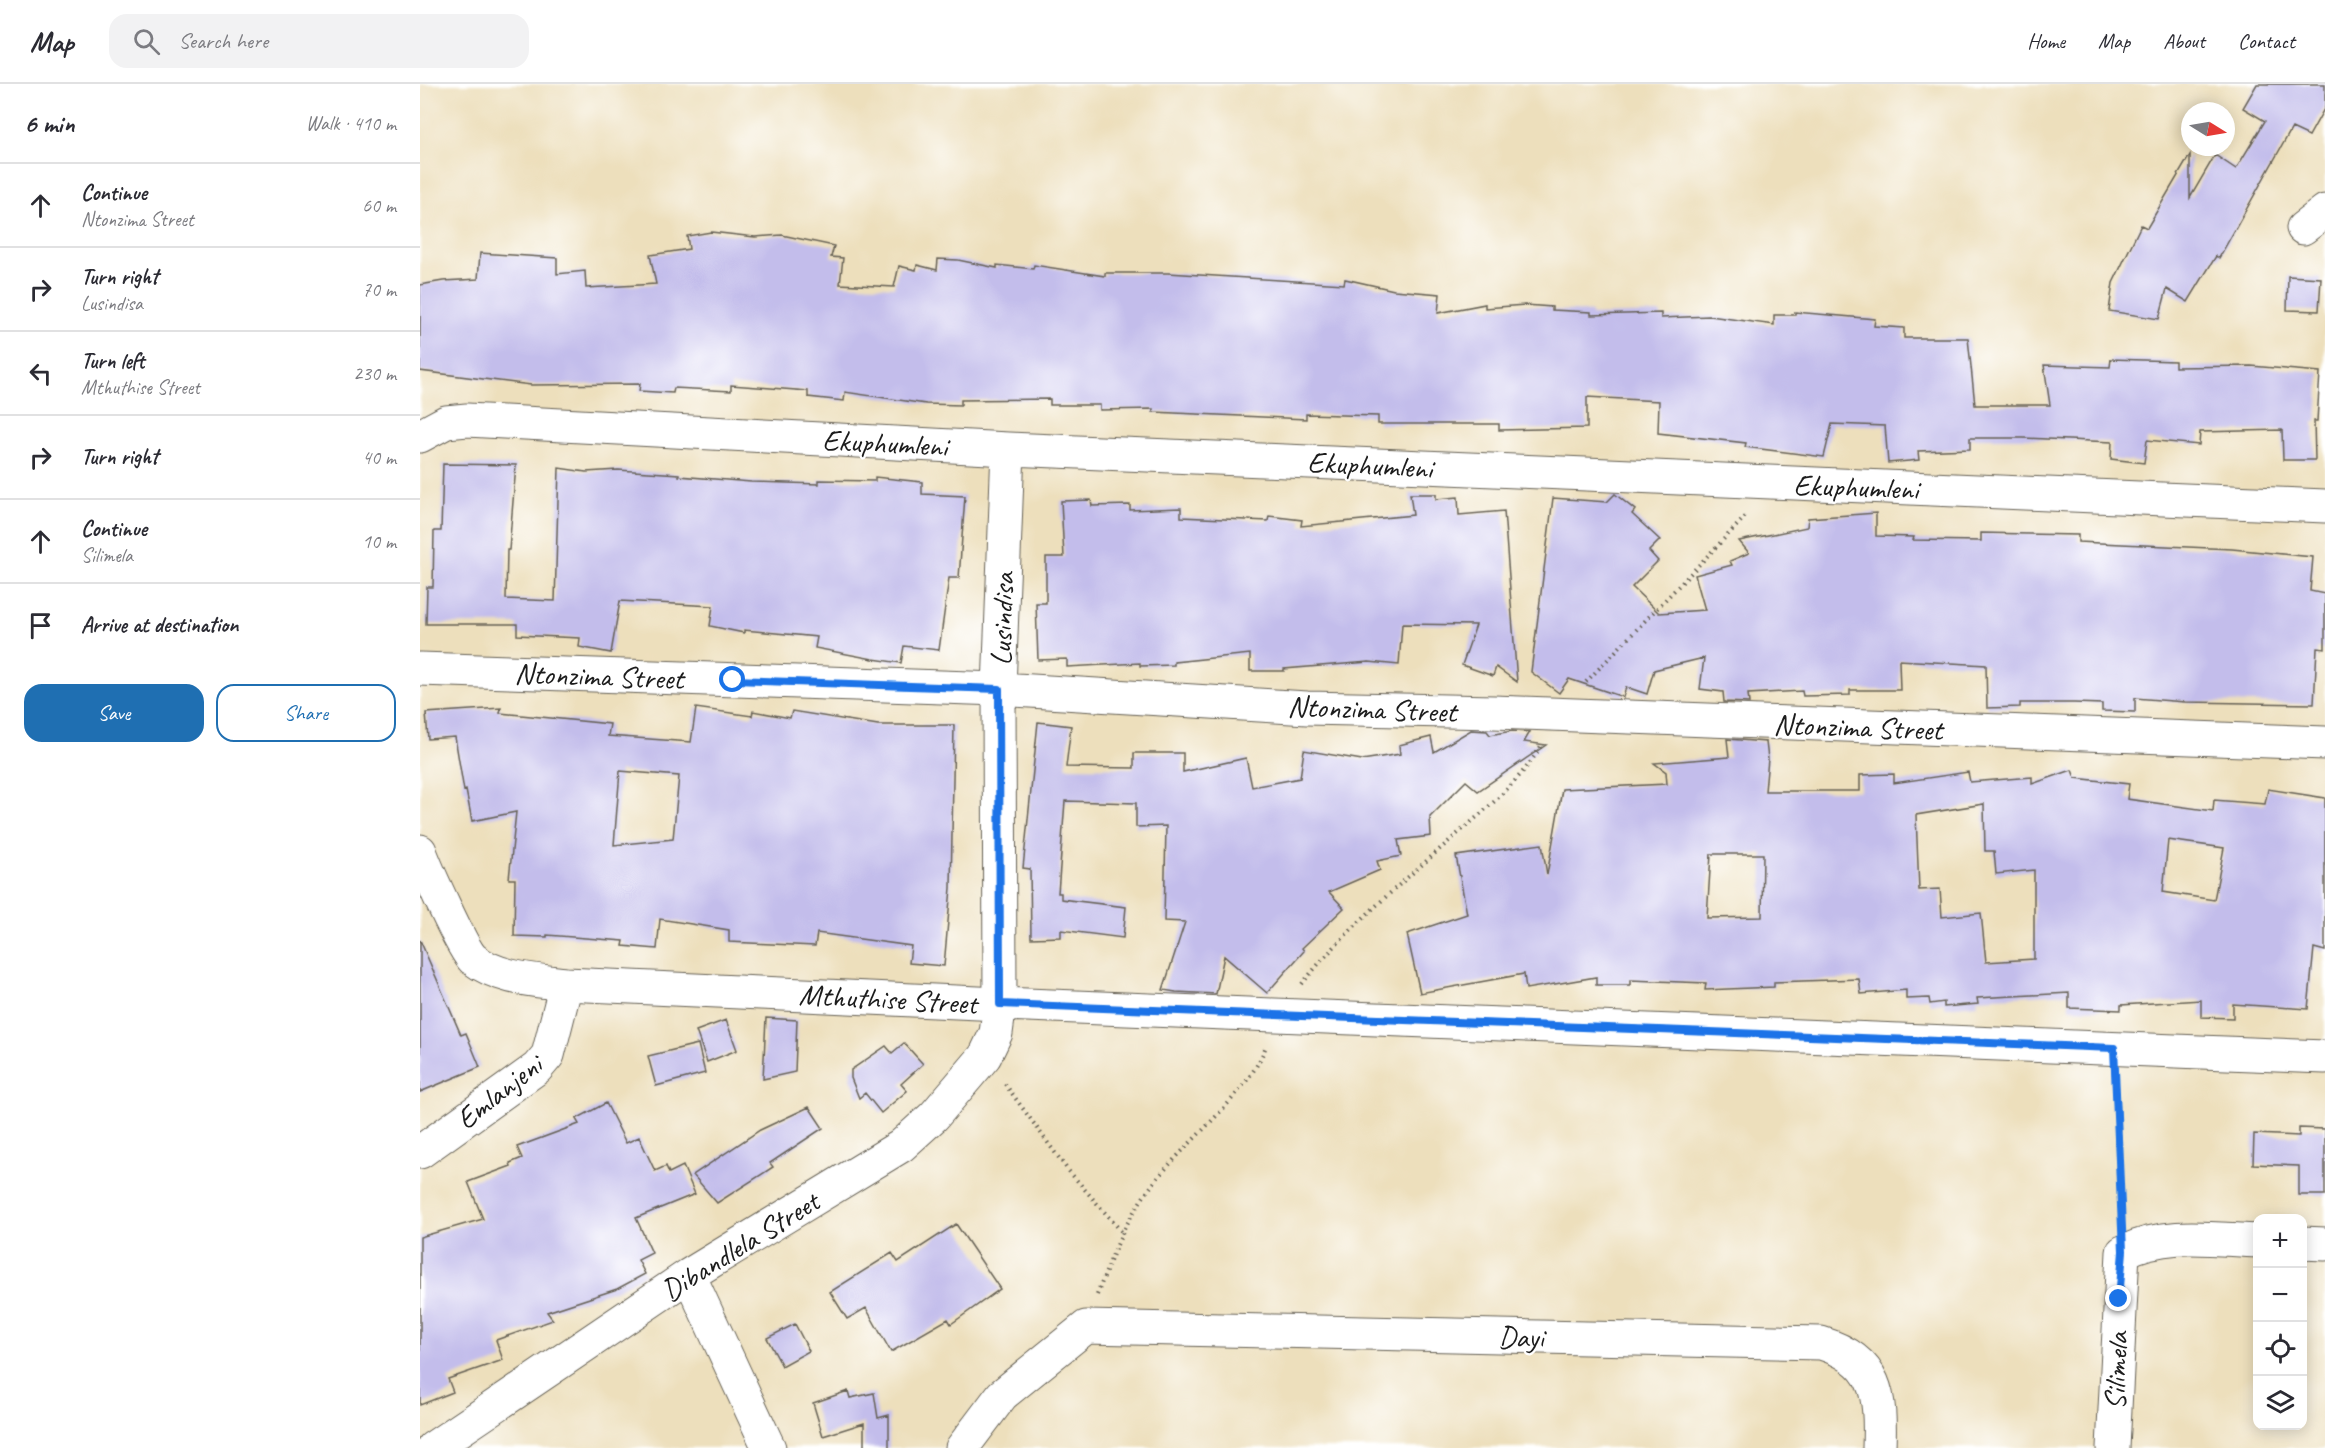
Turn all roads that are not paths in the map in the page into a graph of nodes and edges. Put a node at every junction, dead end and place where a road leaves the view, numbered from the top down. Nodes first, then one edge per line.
1 (420, 436) edge
2 (1008, 449) junction
3 (2325, 506) edge
4 (420, 669) edge
5 (999, 689) junction
6 (2325, 743) edge
7 (420, 851) edge
8 (566, 984) junction
9 (1000, 1004) junction
10 (2325, 1057) edge
11 (420, 1152) edge
12 (2253, 1241) edge
13 (2307, 1243) edge
14 (2325, 1244) edge
15 (689, 1275) junction
16 (433, 1448) edge
17 (769, 1448) edge
18 (962, 1448) edge
19 (1879, 1448) edge
20 (2113, 1448) edge

1 - 2 street, Ekuphumleni
2 - 3 street, Ekuphumleni
2 - 5 street, Lusindisa
4 - 5 street, Ntonzima Street
5 - 6 street, Ntonzima Street
5 - 9 street, Lusindisa
7 - 8 street
8 - 9 street, Mthuthise Street
8 - 11 street, Emlanjeni
9 - 10 street, Mthuthise Street
9 - 15 street, Dibandlela Street
12 - 20 street, Silimela
13 - 14 street
15 - 16 street, Dibandlela Street
15 - 17 street
18 - 19 street, Dayi

